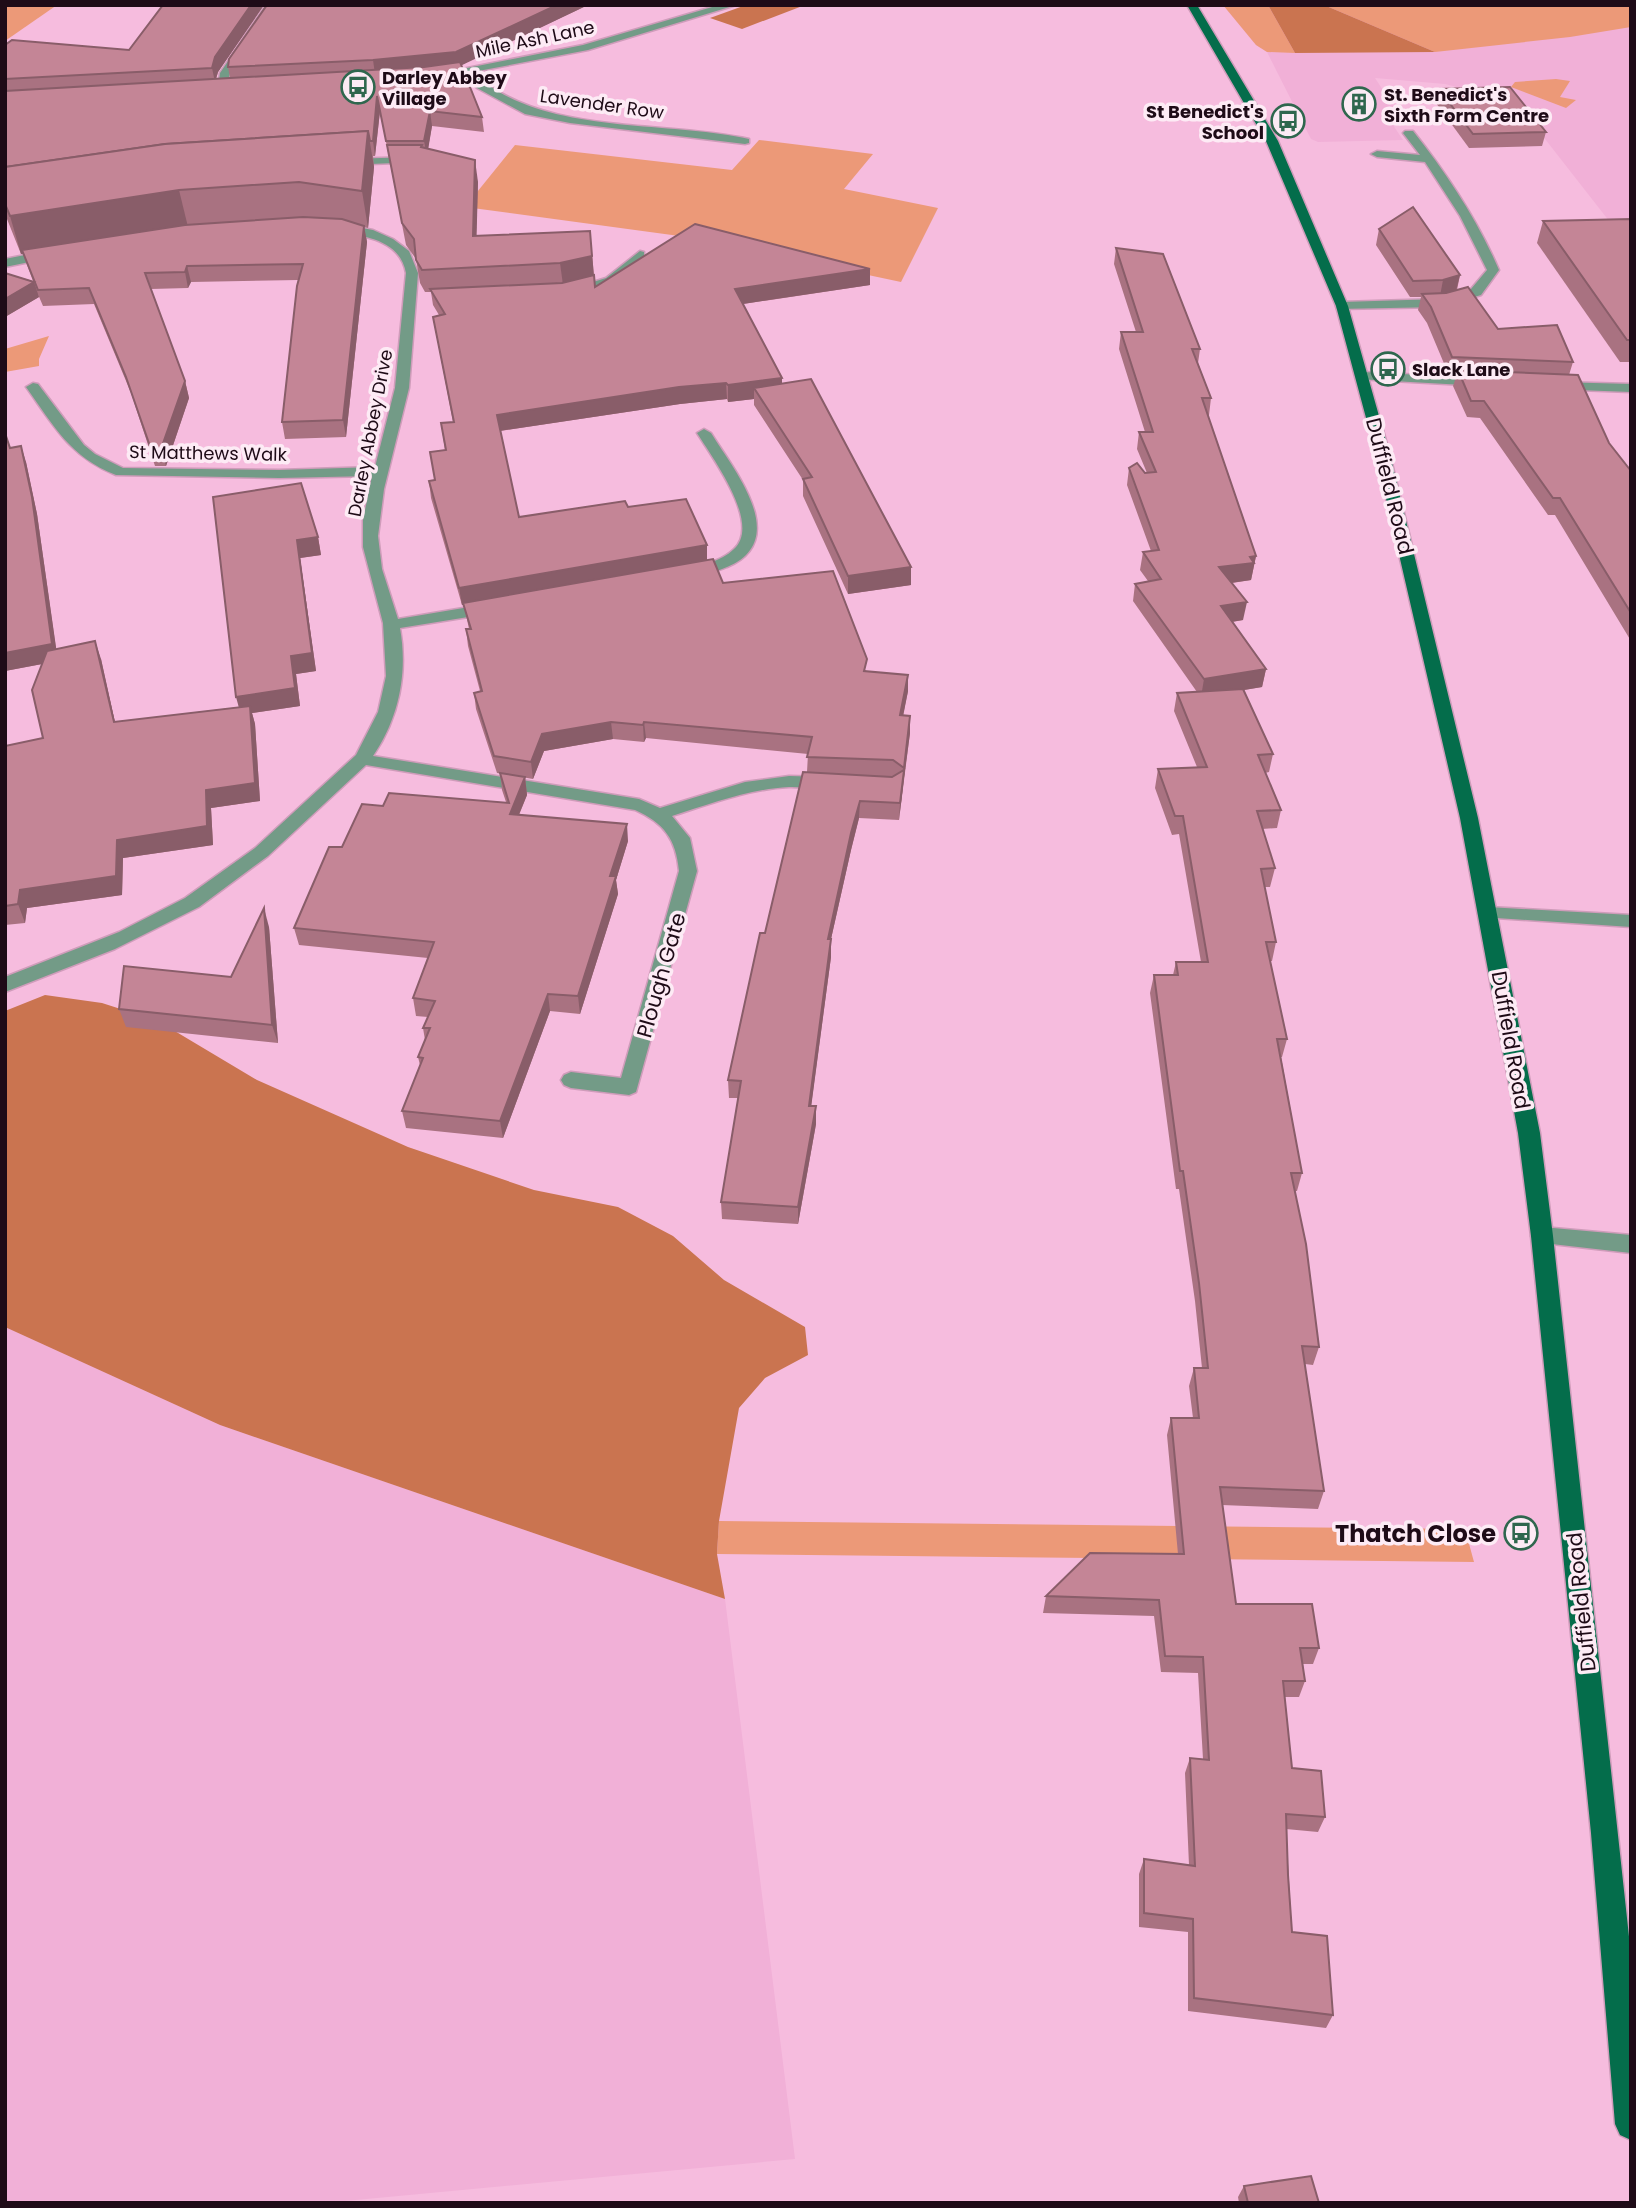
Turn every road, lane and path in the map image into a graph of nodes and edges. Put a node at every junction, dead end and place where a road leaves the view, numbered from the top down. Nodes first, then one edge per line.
1 (271, 5) edge
2 (731, 5) edge
3 (1192, 5) edge
4 (466, 71) junction
5 (426, 76) edge
6 (222, 87) junction
7 (236, 87) edge
8 (209, 88) edge
9 (1409, 133) dead end
10 (745, 141) dead end
11 (1377, 154) dead end
12 (1429, 159) junction
13 (422, 161) edge
14 (328, 163) edge
15 (320, 227) edge
16 (71, 251) edge
17 (640, 256) edge
18 (5, 262) edge
19 (549, 293) edge
20 (1342, 306) junction
21 (1362, 376) junction
22 (1496, 383) edge
23 (1536, 385) edge
24 (33, 387) dead end
25 (1631, 388) edge
26 (704, 433) dead end
27 (379, 471) junction
28 (673, 576) edge
29 (514, 604) edge
30 (392, 625) junction
31 (362, 759) junction
32 (842, 782) edge
33 (659, 814) junction
34 (1488, 914) junction
35 (1631, 922) edge
36 (5, 985) edge
37 (571, 1080) dead end
38 (1542, 1236) junction
39 (1631, 1244) edge
40 (1631, 2124) edge

1 - 6 street
2 - 4 street, Mile Ash Lane
3 - 20 main road, Duffield Road
4 - 5 street, Mile Ash Lane
4 - 10 street, Lavender Row
6 - 7 street
6 - 8 street
9 - 12 street
11 - 12 street
12 - 20 street
13 - 14 street
15 - 27 street, Darley Abbey Drive
16 - 18 street
17 - 19 street
20 - 21 main road, Duffield Road
21 - 22 street
21 - 34 main road, Duffield Road
23 - 25 street
24 - 27 street, St Matthews Walk
26 - 28 street
27 - 30 street, Darley Abbey Drive
29 - 30 street
30 - 31 street, Darley Abbey Drive
31 - 33 street, Plough Gate
31 - 36 street, Darley Abbey Drive
32 - 33 street
33 - 37 street, Plough Gate
34 - 35 street
34 - 38 main road, Duffield Road
38 - 39 street
38 - 40 main road, Duffield Road

